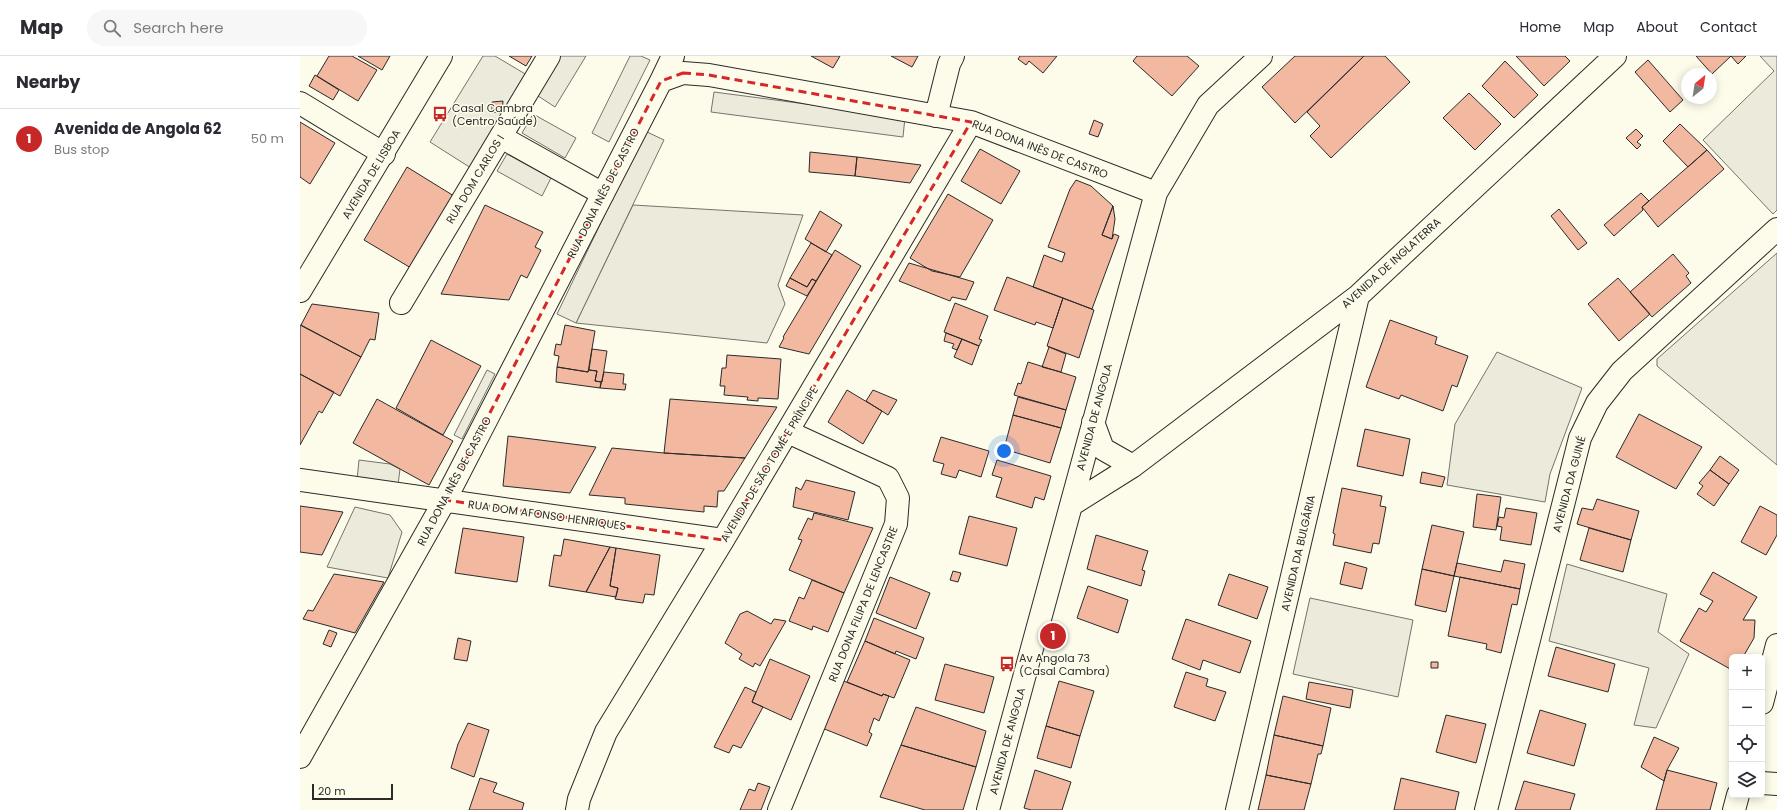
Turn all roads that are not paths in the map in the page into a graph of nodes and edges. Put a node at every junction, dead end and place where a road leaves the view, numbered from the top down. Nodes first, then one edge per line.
1 (441, 56) edge
2 (549, 56) edge
3 (673, 56) edge
4 (953, 56) edge
5 (1261, 56) edge
6 (1615, 56) edge
7 (661, 81) junction
8 (300, 103) edge
9 (936, 116) junction
10 (971, 122) junction
11 (501, 137) junction
12 (384, 154) junction
13 (1156, 193) junction
14 (603, 194) junction
15 (1777, 229) edge
16 (300, 291) edge
17 (1358, 296) junction
18 (401, 303) dead end
19 (1093, 422) junction
20 (788, 432) junction
21 (1132, 466) junction
22 (300, 480) edge
23 (445, 500) junction
24 (1071, 504) junction
25 (723, 540) junction
26 (1777, 645) edge
27 (1765, 691) edge
28 (300, 757) edge
29 (1765, 783) edge
30 (1777, 784) edge
31 (1737, 798) edge
32 (576, 810) edge
33 (779, 810) edge
34 (988, 810) edge
35 (1237, 810) edge
36 (1486, 810) edge
37 (1734, 810) edge

1 - 12 street, AVENIDA DE LISBOA
2 - 11 street, RUA DOM CARLOS I
3 - 7 street
4 - 9 street
5 - 13 street, AVENIDA DE ANGOLA
6 - 17 street, AVENIDA DE INGLATERRA
7 - 9 street, RUA DONA INÊS DE CASTRO
7 - 14 street, RUA DONA INÊS DE CASTRO
8 - 12 street
9 - 10 street, RUA DONA INÊS DE CASTRO
10 - 13 street, RUA DONA INÊS DE CASTRO
10 - 20 street, AVENIDA DE SÃO TOMÉ E PRÍNCIPE
11 - 14 street
11 - 18 street, RUA DOM CARLOS I
12 - 16 street, AVENIDA DE LISBOA
13 - 19 street, AVENIDA DE ANGOLA
14 - 23 street, RUA DONA INÊS DE CASTRO
15 - 36 street, AVENIDA DA GUINÉ
17 - 21 street, AVENIDA DE INGLATERRA
17 - 35 street, AVENIDA DA BULGÁRIA
19 - 21 street
19 - 24 street, AVENIDA DE ANGOLA
20 - 25 street, AVENIDA DE SÃO TOMÉ E PRÍNCIPE
20 - 33 street, RUA DONA FILIPA DE LENCASTRE
21 - 24 street, AVENIDA DE INGLATERRA
22 - 23 street, RUA DOM AFONSO HENRIQUES
23 - 25 street, RUA DOM AFONSO HENRIQUES
23 - 28 street, RUA DONA INÊS DE CASTRO
24 - 34 street, AVENIDA DE ANGOLA
25 - 32 street, AVENIDA DE SÃO TOMÉ E PRÍNCIPE
26 - 27 street
29 - 30 street
31 - 37 street

